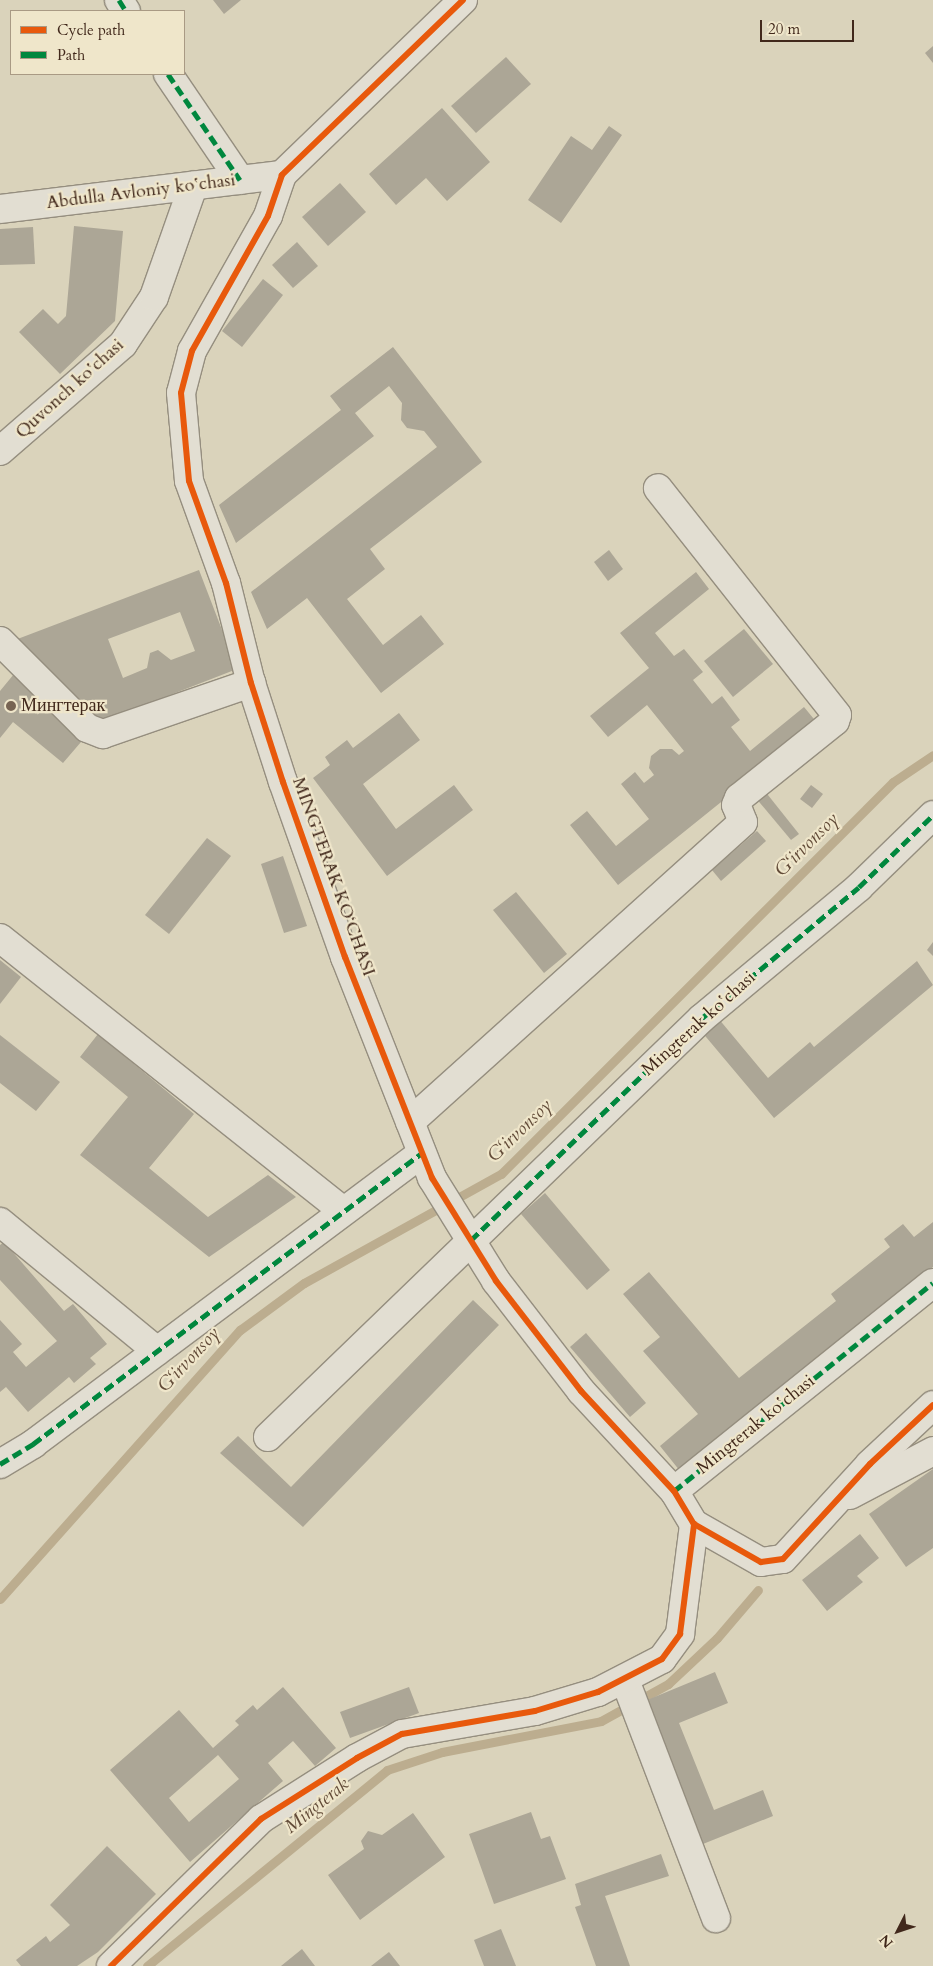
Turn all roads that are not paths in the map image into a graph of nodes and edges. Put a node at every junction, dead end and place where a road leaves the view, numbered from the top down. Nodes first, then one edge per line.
1 (463, 0) edge
2 (169, 75) edge
3 (282, 175) junction
4 (240, 180) junction
5 (192, 186) junction
6 (0, 209) edge
7 (0, 451) edge
8 (658, 488) dead end
9 (0, 641) edge
10 (251, 684) junction
11 (933, 814) edge
12 (0, 938) edge
13 (410, 1122) junction
14 (420, 1154) junction
15 (343, 1211) junction
16 (0, 1222) edge
17 (471, 1240) junction
18 (933, 1283) edge
19 (157, 1351) junction
20 (933, 1405) edge
21 (268, 1437) dead end
22 (933, 1451) edge
23 (0, 1464) edge
24 (674, 1491) junction
25 (837, 1502) junction
26 (694, 1524) junction
27 (625, 1680) junction
28 (716, 1918) dead end
29 (111, 1966) edge

1 - 3 street
2 - 4 street
3 - 4 street, Abdulla Avloniy koʻchasi
3 - 10 street, MINGTERAK KO‘CHASI
4 - 5 street, Abdulla Avloniy koʻchasi
5 - 6 street, Abdulla Avloniy koʻchasi
5 - 7 street, Quvonch koʻchasi
8 - 13 street
9 - 10 street
10 - 13 street, MINGTERAK KO‘CHASI
11 - 17 street, Mingterak koʻchasi
12 - 15 street
13 - 14 street, MINGTERAK KO‘CHASI
14 - 15 street
14 - 17 street, MINGTERAK KO‘CHASI
15 - 19 street
16 - 19 street
17 - 21 street, Mingterak koʻchasi
17 - 24 street, MINGTERAK KO‘CHASI
18 - 24 street, Mingterak koʻchasi
19 - 23 street
20 - 25 street
22 - 25 street
24 - 26 street, MINGTERAK KO‘CHASI
25 - 26 street
26 - 27 street
27 - 28 street
27 - 29 street

